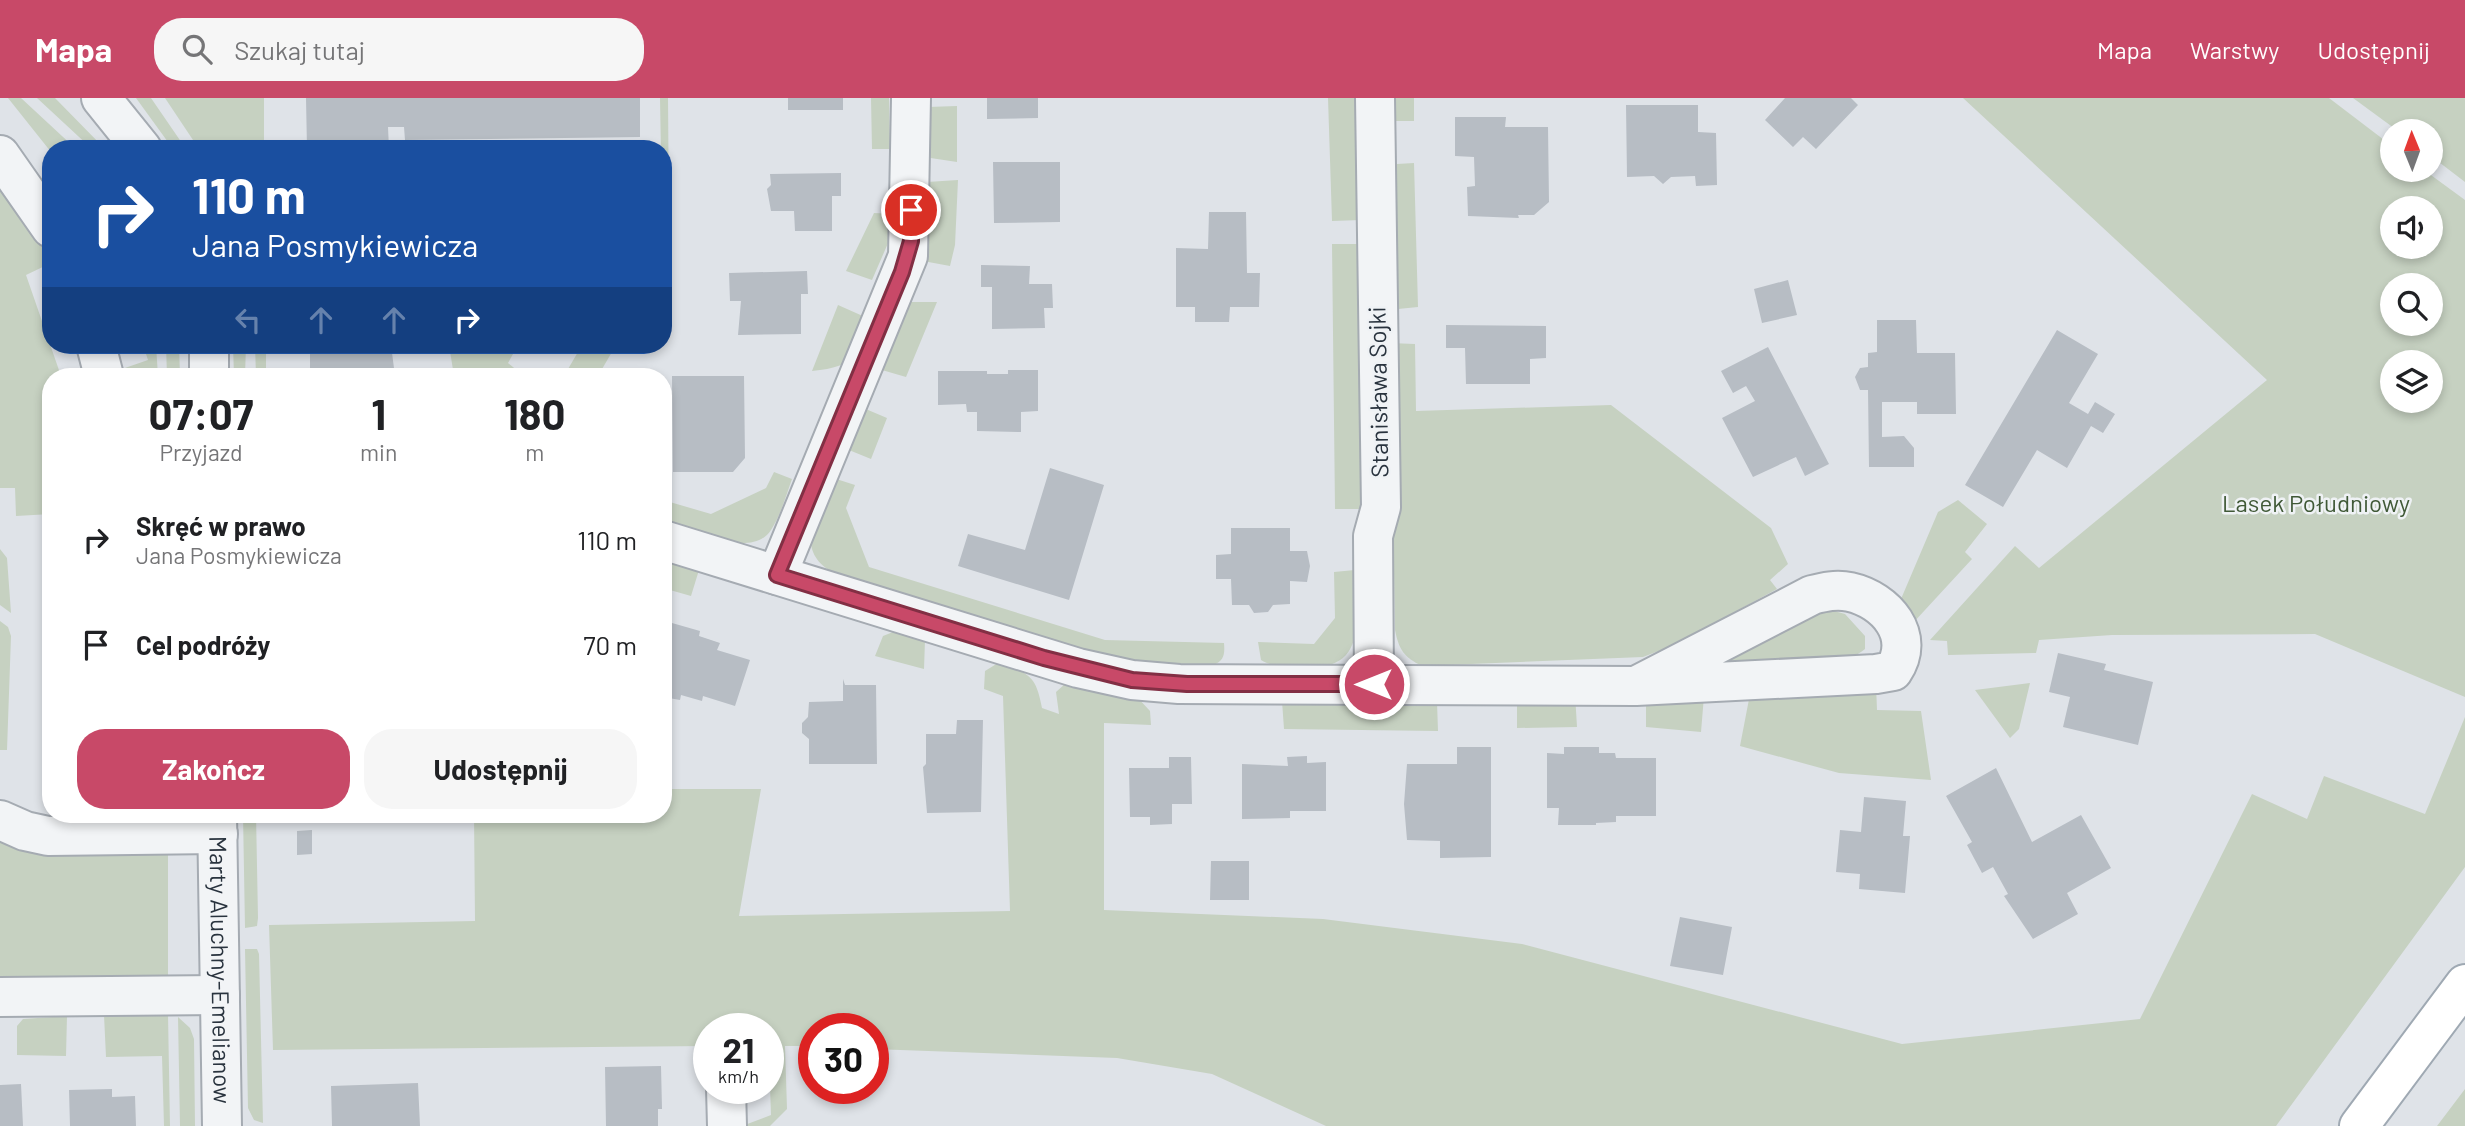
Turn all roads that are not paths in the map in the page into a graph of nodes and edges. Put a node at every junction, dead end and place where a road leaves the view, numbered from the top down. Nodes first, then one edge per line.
1 (101, 98) edge
2 (911, 98) edge
3 (1375, 98) edge
4 (135, 140) edge
5 (0, 155) edge
6 (42, 215) edge
7 (672, 543) edge
8 (777, 575) junction
9 (1374, 684) junction
10 (1636, 685) junction
11 (0, 820) edge
12 (116, 824) edge
13 (218, 824) edge
14 (2465, 984) edge
15 (220, 995) junction
16 (0, 997) edge
17 (726, 1104) edge
18 (222, 1126) edge
19 (727, 1126) edge
20 (2359, 1126) edge

1 - 4 street
2 - 8 street
3 - 9 street, Stanisława Sojki
5 - 6 street
7 - 8 street
8 - 9 street
9 - 10 street
10 - 10 street
11 - 12 street
12 - 13 street
13 - 15 street, Marty Aluchny-Emelianow
14 - 20 main road
15 - 16 street
15 - 18 street, Marty Aluchny-Emelianow
17 - 19 street

